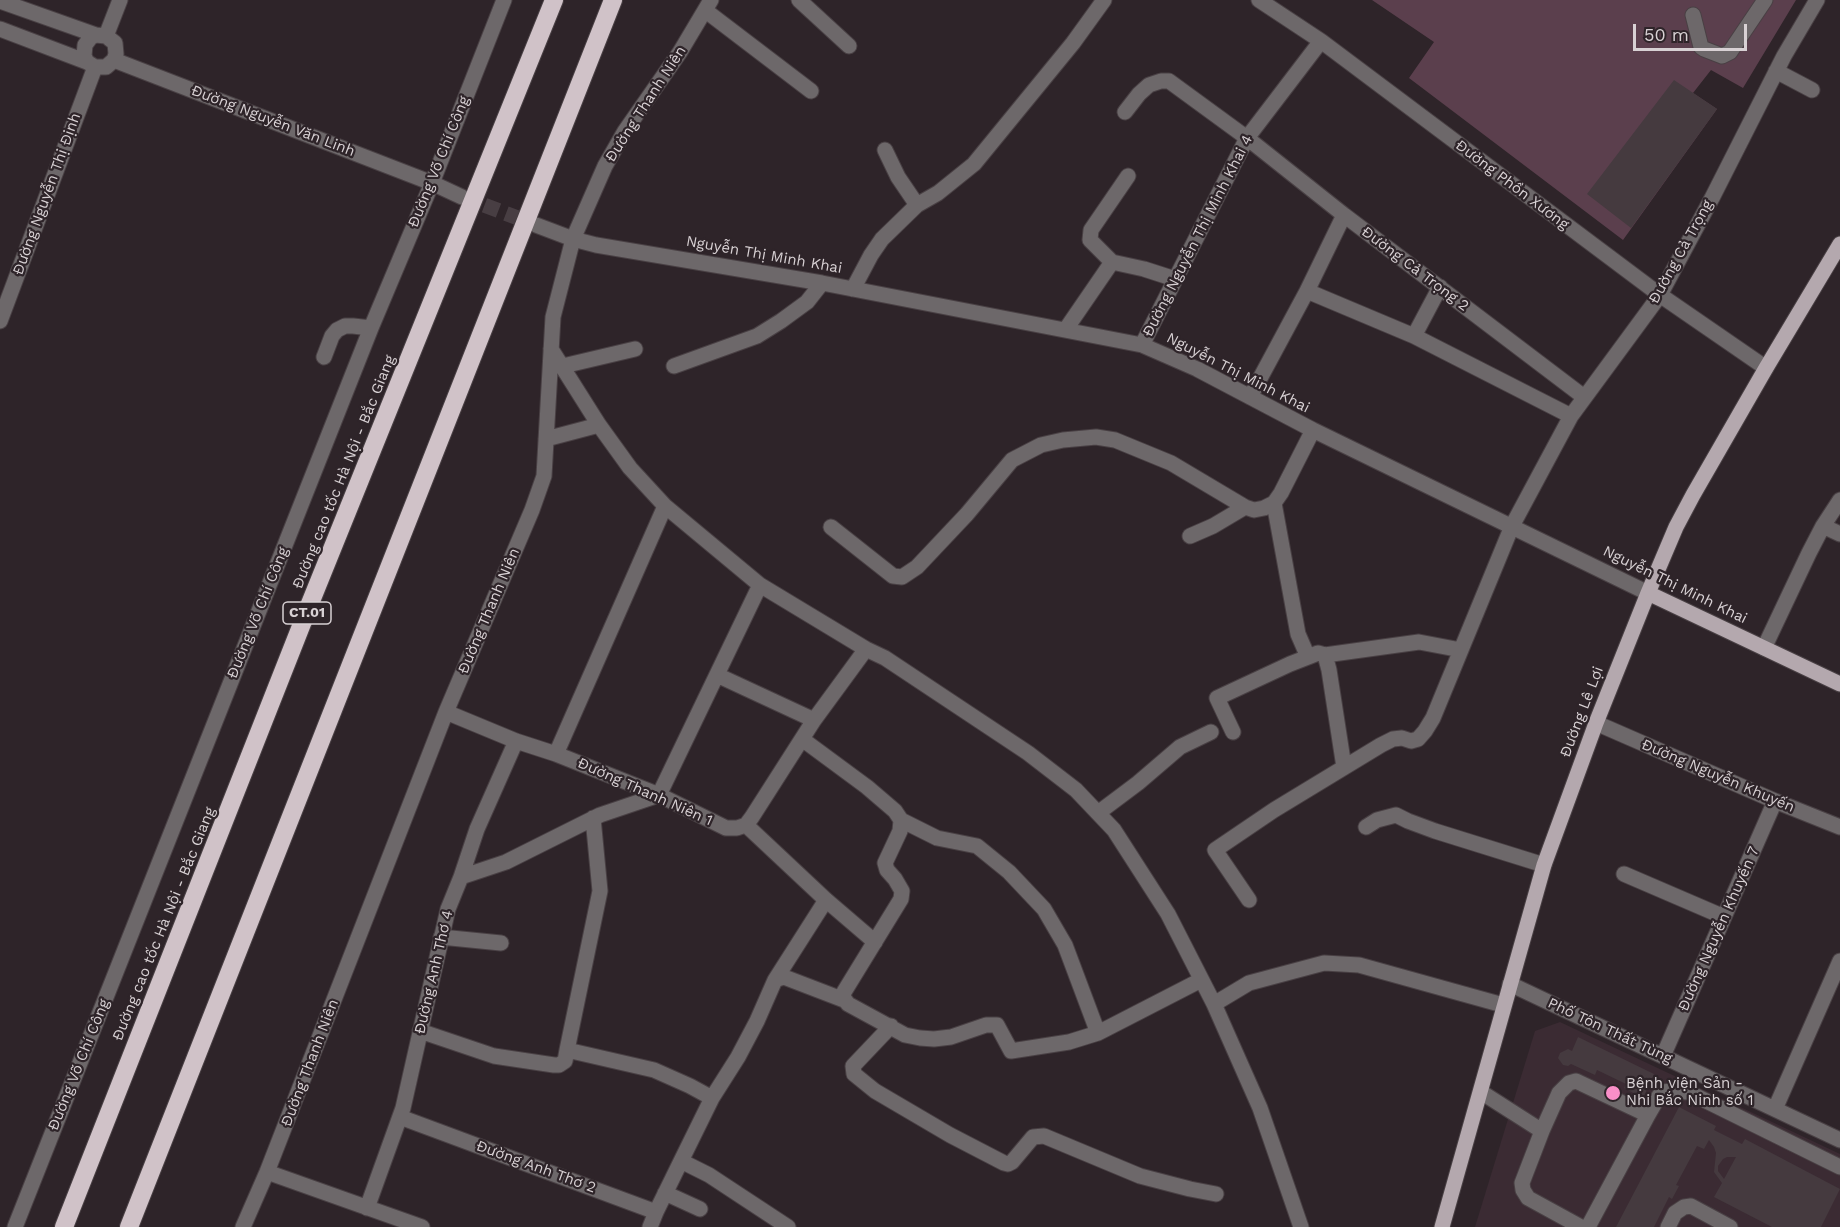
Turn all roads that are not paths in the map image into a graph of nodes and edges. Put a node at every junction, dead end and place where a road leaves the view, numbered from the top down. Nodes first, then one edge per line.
1 (120, 0) edge
2 (504, 0) edge
3 (554, 0) edge
4 (613, 0) edge
5 (799, 0) edge
6 (1104, 0) edge
7 (1259, 0) edge
8 (1765, 0) edge
9 (1816, 0) edge
10 (0, 1) edge
11 (708, 6) edge
12 (1693, 15) dead end
13 (0, 28) edge
14 (101, 36) junction
15 (1321, 42) junction
16 (849, 46) dead end
17 (114, 60) junction
18 (91, 64) junction
19 (1776, 71) junction
20 (1812, 90) dead end
21 (811, 91) dead end
22 (1125, 112) dead end
23 (1247, 138) junction
24 (885, 150) dead end
25 (1128, 176) dead end
26 (432, 183) junction
27 (462, 197) tunnel mouth
28 (917, 205) junction
29 (1344, 214) junction
30 (536, 225) tunnel mouth
31 (573, 239) junction
32 (1840, 244) edge
33 (1112, 262) junction
34 (1175, 279) junction
35 (822, 283) junction
36 (1440, 287) junction
37 (852, 289) junction
38 (1307, 291) junction
39 (1660, 295) junction
40 (1, 318) edge
41 (371, 328) junction
42 (1066, 329) junction
43 (1414, 336) junction
44 (1142, 345) junction
45 (551, 349) junction
46 (635, 349) dead end
47 (324, 357) dead end
48 (563, 366) junction
49 (674, 366) dead end
50 (1766, 368) junction
51 (1250, 397) junction
52 (1584, 397) junction
53 (1571, 416) junction
54 (599, 425) junction
55 (1313, 430) junction
56 (546, 439) junction
57 (1840, 500) edge
58 (1274, 503) junction
59 (665, 506) junction
60 (1245, 507) junction
61 (1512, 526) junction
62 (1823, 526) junction
63 (831, 527) dead end
64 (1840, 534) edge
65 (1190, 536) dead end
66 (760, 585) junction
67 (1648, 593) junction
68 (1764, 648) junction
69 (866, 649) junction
70 (1461, 650) junction
71 (1325, 655) junction
72 (1308, 657) junction
73 (717, 675) junction
74 (1840, 684) edge
75 (446, 712) junction
76 (814, 720) junction
77 (1596, 723) junction
78 (1210, 732) dead end
79 (1233, 732) dead end
80 (802, 739) junction
81 (516, 741) junction
82 (556, 754) junction
83 (1344, 767) junction
84 (659, 795) junction
85 (1776, 801) junction
86 (1098, 813) junction
87 (593, 818) junction
88 (901, 820) junction
89 (746, 825) junction
90 (1366, 827) dead end
91 (1840, 827) edge
92 (1544, 865) junction
93 (1624, 874) dead end
94 (461, 877) junction
95 (826, 900) junction
96 (1250, 900) dead end
97 (1724, 917) junction
98 (441, 937) junction
99 (875, 942) junction
100 (501, 943) dead end
101 (1840, 961) edge
102 (775, 980) junction
103 (1201, 980) junction
104 (1510, 984) junction
105 (844, 1000) junction
106 (1214, 1004) junction
107 (1503, 1005) junction
108 (891, 1026) junction
109 (420, 1031) junction
110 (1098, 1033) junction
111 (567, 1050) junction
112 (1663, 1056) junction
113 (1481, 1092) junction
114 (712, 1098) junction
115 (1775, 1109) junction
116 (1648, 1115) junction
117 (400, 1117) junction
118 (1542, 1131) junction
119 (1840, 1140) edge
120 (681, 1161) junction
121 (1840, 1167) edge
122 (267, 1172) junction
123 (664, 1193) junction
124 (1216, 1194) dead end
125 (367, 1208) junction
126 (700, 1209) dead end
127 (656, 1212) junction
128 (245, 1226) edge
129 (15, 1227) edge
130 (64, 1227) edge
131 (129, 1227) edge
132 (422, 1227) edge
133 (650, 1227) edge
134 (788, 1227) edge
135 (1301, 1227) edge
136 (1442, 1227) edge
137 (1581, 1227) edge
138 (1588, 1227) edge
139 (1668, 1227) edge
140 (1730, 1227) edge

1 - 14 street
2 - 26 street, Đường Võ Chí Công
3 - 130 highway, Đường cao tốc Hà Nội - Bắc Giang / CT.01
4 - 131 highway
5 - 16 street
6 - 28 street
7 - 15 street, Đường Phồn Xương
8 - 12 street
9 - 19 street, Đường Cả Trọng
10 - 14 street
11 - 21 street
11 - 31 street, Đường Thanh Niên
13 - 18 street
14 - 17 street
14 - 18 street
15 - 23 street, Đường Nguyễn Thị Minh Khai 4
15 - 39 street, Đường Phồn Xương
17 - 18 street
17 - 26 street, Đường Nguyễn Văn Linh
18 - 40 street, Đường Nguyễn Thị Định
19 - 20 street
19 - 39 street, Đường Cả Trọng
22 - 23 street, Đường Cả Trọng 2
23 - 29 street, Đường Cả Trọng 2
23 - 34 street, Đường Nguyễn Thị Minh Khai 4
24 - 28 street
25 - 33 street
26 - 27 street, Đường Nguyễn Văn Linh
26 - 41 street, Đường Võ Chí Công
28 - 37 street
29 - 36 street, Đường Cả Trọng 2
29 - 38 street
30 - 31 street, Nguyễn Thị Minh Khai
31 - 35 street, Nguyễn Thị Minh Khai
31 - 45 street, Đường Thanh Niên
32 - 50 main road, Đường Lê Lợi
33 - 34 street
33 - 42 street
34 - 44 street, Đường Nguyễn Thị Minh Khai 4
35 - 37 street, Nguyễn Thị Minh Khai
35 - 49 street
36 - 43 street
36 - 52 street, Đường Cả Trọng 2
37 - 42 street, Nguyễn Thị Minh Khai
38 - 43 street
38 - 51 street
39 - 50 street, Đường Phồn Xương
39 - 52 street, Đường Cả Trọng
41 - 47 street
41 - 129 street, Đường Võ Chí Công
42 - 44 street, Nguyễn Thị Minh Khai
43 - 53 street
44 - 51 street, Nguyễn Thị Minh Khai
45 - 48 street
45 - 56 street, Đường Thanh Niên
46 - 48 street
48 - 54 street
50 - 67 main road, Đường Lê Lợi
51 - 55 street, Nguyễn Thị Minh Khai
52 - 53 street, Đường Cả Trọng
53 - 61 street, Đường Cả Trọng
54 - 56 street
54 - 59 street
55 - 58 street
55 - 61 street, Nguyễn Thị Minh Khai
56 - 75 street, Đường Thanh Niên
57 - 62 street
58 - 60 street
58 - 72 street
59 - 66 street
59 - 82 street
60 - 63 street
60 - 65 street
61 - 67 street, Nguyễn Thị Minh Khai
61 - 70 street, Đường Cả Trọng
62 - 64 street
62 - 68 street
66 - 69 street
66 - 73 street
67 - 68 main road, Nguyễn Thị Minh Khai
67 - 77 main road, Đường Lê Lợi
68 - 74 main road, Nguyễn Thị Minh Khai
69 - 76 street
69 - 86 street
70 - 71 street
70 - 83 street, Đường Cả Trọng
71 - 72 street
71 - 83 street
72 - 79 street
73 - 76 street
73 - 84 street
75 - 81 street, Đường Thanh Niên 1
75 - 122 street, Đường Thanh Niên
76 - 80 street
77 - 85 street, Đường Nguyễn Khuyến
77 - 92 main road, Đường Lê Lợi
78 - 86 street
80 - 88 street
80 - 89 street
81 - 82 street, Đường Thanh Niên 1
81 - 94 street, Đường Anh Thơ 4
82 - 84 street, Đường Thanh Niên 1
83 - 96 street
84 - 87 street
84 - 89 street, Đường Thanh Niên 1
85 - 91 street, Đường Nguyễn Khuyến
85 - 97 street, Đường Nguyễn Khuyến 7
86 - 103 street
87 - 94 street
87 - 111 street
88 - 99 street
88 - 110 street
89 - 95 street
90 - 92 street
92 - 104 main road, Đường Lê Lợi
93 - 97 street
94 - 98 street, Đường Anh Thơ 4
95 - 99 street
95 - 102 street
97 - 112 street, Đường Nguyễn Khuyến 7
98 - 100 street
98 - 109 street, Đường Anh Thơ 4
99 - 105 street
101 - 115 street
102 - 105 street
102 - 114 street
103 - 106 street
103 - 110 street
104 - 107 main road, Đường Lê Lợi
104 - 112 street, Phố Tôn Thất Tùng
105 - 108 street
106 - 107 street
106 - 135 street
107 - 113 main road, Đường Lê Lợi
108 - 110 street
108 - 124 street
109 - 111 street
109 - 117 street, Đường Anh Thơ 4
111 - 114 street
112 - 115 street, Phố Tôn Thất Tùng
113 - 118 street
113 - 136 main road, Đường Lê Lợi
114 - 120 street
115 - 119 street, Phố Tôn Thất Tùng
116 - 118 street
116 - 121 street
116 - 138 street
117 - 125 street, Đường Anh Thơ 4
117 - 127 street, Đường Anh Thơ 2
118 - 137 street
120 - 123 street
120 - 134 street
122 - 125 street
122 - 128 street, Đường Thanh Niên
123 - 126 street
123 - 127 street
125 - 132 street
127 - 133 street
139 - 140 street

